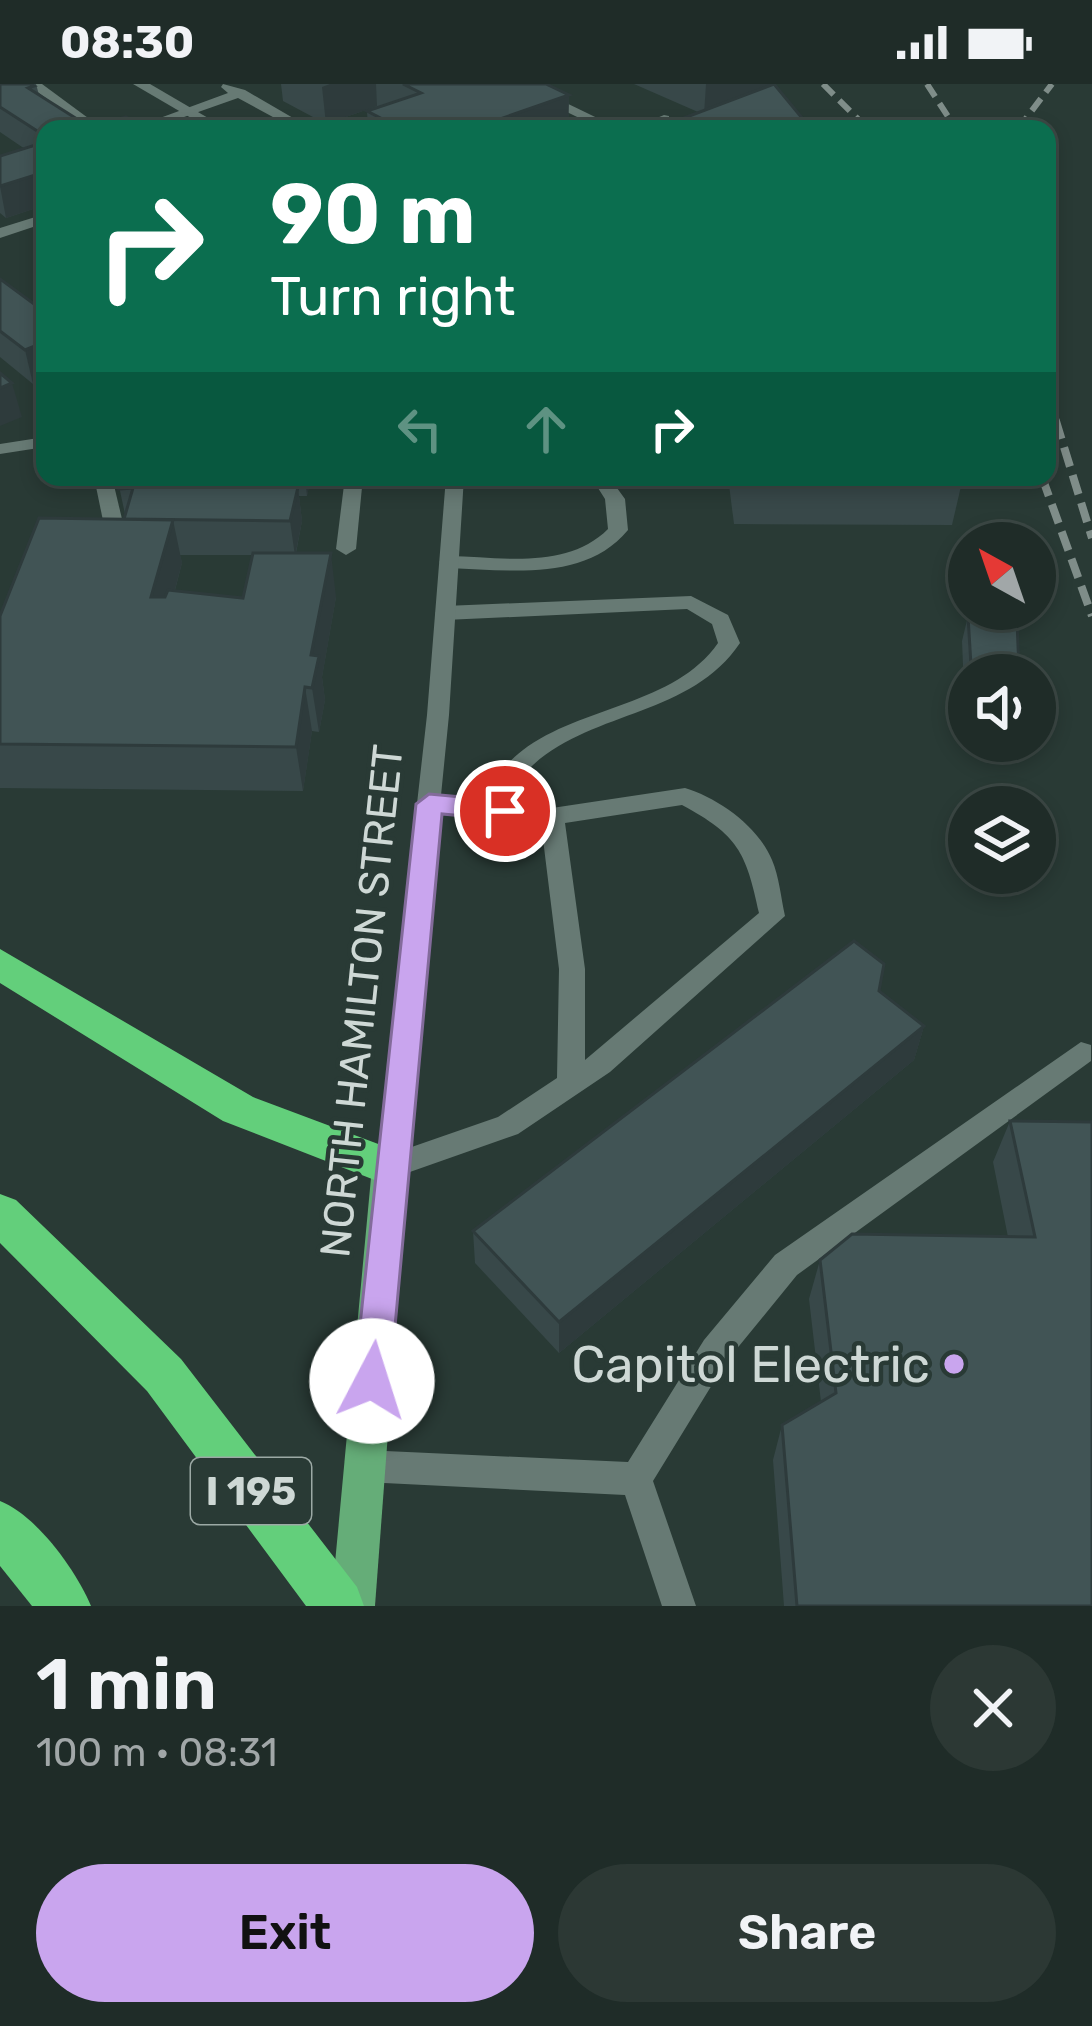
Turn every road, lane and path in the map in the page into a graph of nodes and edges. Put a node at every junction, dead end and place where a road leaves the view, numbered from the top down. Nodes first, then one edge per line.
1 (34, 84) edge
2 (140, 84) edge
3 (223, 84) edge
4 (516, 84) edge
5 (240, 93) junction
6 (187, 110) junction
7 (84, 120) edge
8 (161, 120) edge
9 (204, 120) edge
10 (289, 120) edge
11 (594, 120) edge
12 (36, 221) edge
13 (0, 232) edge
14 (36, 443) edge
15 (0, 449) edge
16 (105, 486) edge
17 (352, 486) edge
18 (454, 486) edge
19 (605, 486) edge
20 (117, 540) edge
21 (346, 549) dead end
22 (449, 562) junction
23 (445, 613) junction
24 (429, 804) junction
25 (488, 810) junction
26 (552, 816) junction
27 (0, 964) edge
28 (1081, 1053) dead end
29 (571, 1084) junction
30 (390, 1168) junction
31 (0, 1214) edge
32 (364, 1466) junction
33 (636, 1480) junction
34 (0, 1526) edge
35 (64, 1606) edge
36 (338, 1606) edge
37 (353, 1606) edge
38 (679, 1606) edge

1 - 7 street
2 - 6 street
3 - 5 street
4 - 11 street
5 - 6 street
5 - 10 street
6 - 8 street
6 - 9 street
12 - 13 street
14 - 15 street
16 - 20 street
17 - 21 street
18 - 22 street, NORTH HAMILTON STREET
19 - 22 street
22 - 23 street, NORTH HAMILTON STREET
23 - 24 street, NORTH HAMILTON STREET
23 - 25 street
24 - 25 street
24 - 30 street, NORTH HAMILTON STREET
25 - 26 street
26 - 29 street
26 - 29 street
27 - 30 highway
28 - 33 street
29 - 30 street
30 - 32 main road, NORTH HAMILTON STREET
31 - 36 highway, I 195
32 - 33 street
32 - 37 main road, NORTH HAMILTON STREET
33 - 38 street
34 - 35 highway

